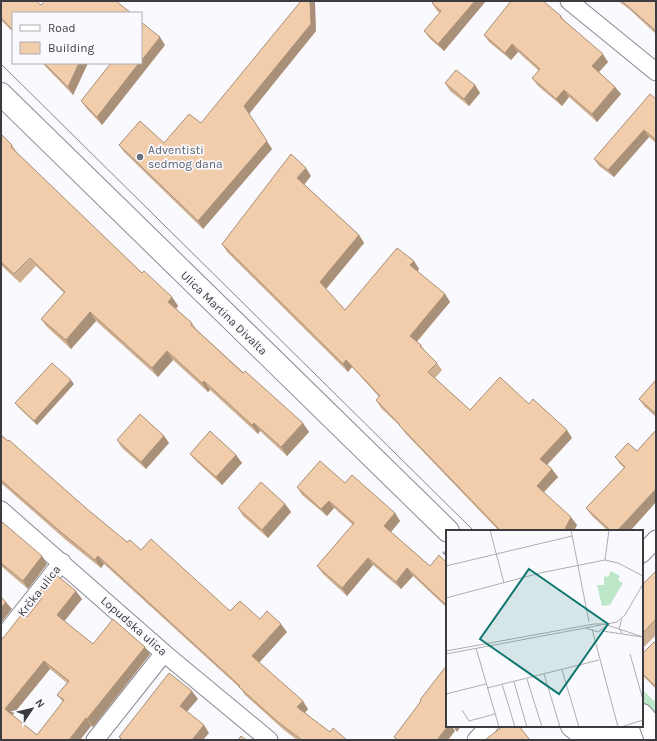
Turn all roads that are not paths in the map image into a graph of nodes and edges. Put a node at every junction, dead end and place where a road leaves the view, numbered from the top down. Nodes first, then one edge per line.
1 (569, 1) edge
2 (656, 72) edge
3 (1, 94) edge
4 (1, 510) edge
5 (447, 530) edge
6 (656, 539) edge
7 (643, 553) edge
8 (62, 562) junction
9 (1, 639) edge
10 (164, 653) junction
11 (643, 716) edge
12 (488, 727) edge
13 (605, 732) edge
14 (656, 732) edge
15 (95, 740) edge
16 (269, 740) edge
17 (476, 740) edge
18 (645, 740) edge

1 - 2 street
3 - 5 street, Ulica Martina Divalta
4 - 8 street, Lopudska ulica
6 - 7 street
8 - 9 street, Krčka ulica
8 - 10 street, Lopudska ulica
10 - 15 street
10 - 16 street, Lopudska ulica
11 - 14 street
12 - 17 street
13 - 18 street

